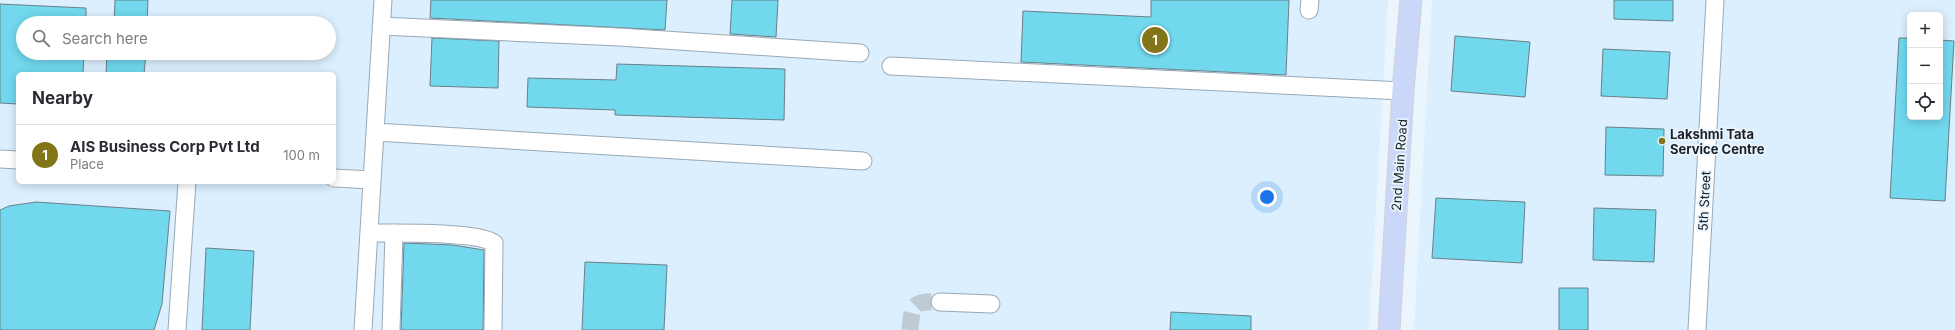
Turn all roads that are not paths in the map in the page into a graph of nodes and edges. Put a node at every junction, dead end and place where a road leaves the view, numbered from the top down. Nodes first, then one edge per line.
1 (383, 0) edge
2 (1411, 0) edge
3 (1715, 0) edge
4 (381, 26) junction
5 (860, 53) dead end
6 (891, 66) dead end
7 (1403, 91) junction
8 (375, 132) junction
9 (0, 159) edge
10 (16, 160) edge
11 (864, 161) dead end
12 (336, 178) edge
13 (372, 180) junction
14 (187, 184) edge
15 (369, 233) junction
16 (394, 233) junction
17 (940, 302) tunnel mouth
18 (991, 304) dead end
19 (177, 330) edge
20 (364, 330) edge
21 (391, 330) edge
22 (494, 330) edge
23 (1389, 330) edge
24 (1697, 330) edge

1 - 4 street
2 - 7 main road, 2nd Main Road
3 - 24 street, 5th Street
4 - 5 street
4 - 8 street
6 - 7 street
7 - 23 main road, 2nd Main Road
8 - 11 street
8 - 13 street
9 - 10 street
12 - 13 street
13 - 15 street
14 - 19 street
15 - 16 street
15 - 20 street
16 - 21 street
16 - 22 street
17 - 18 street

